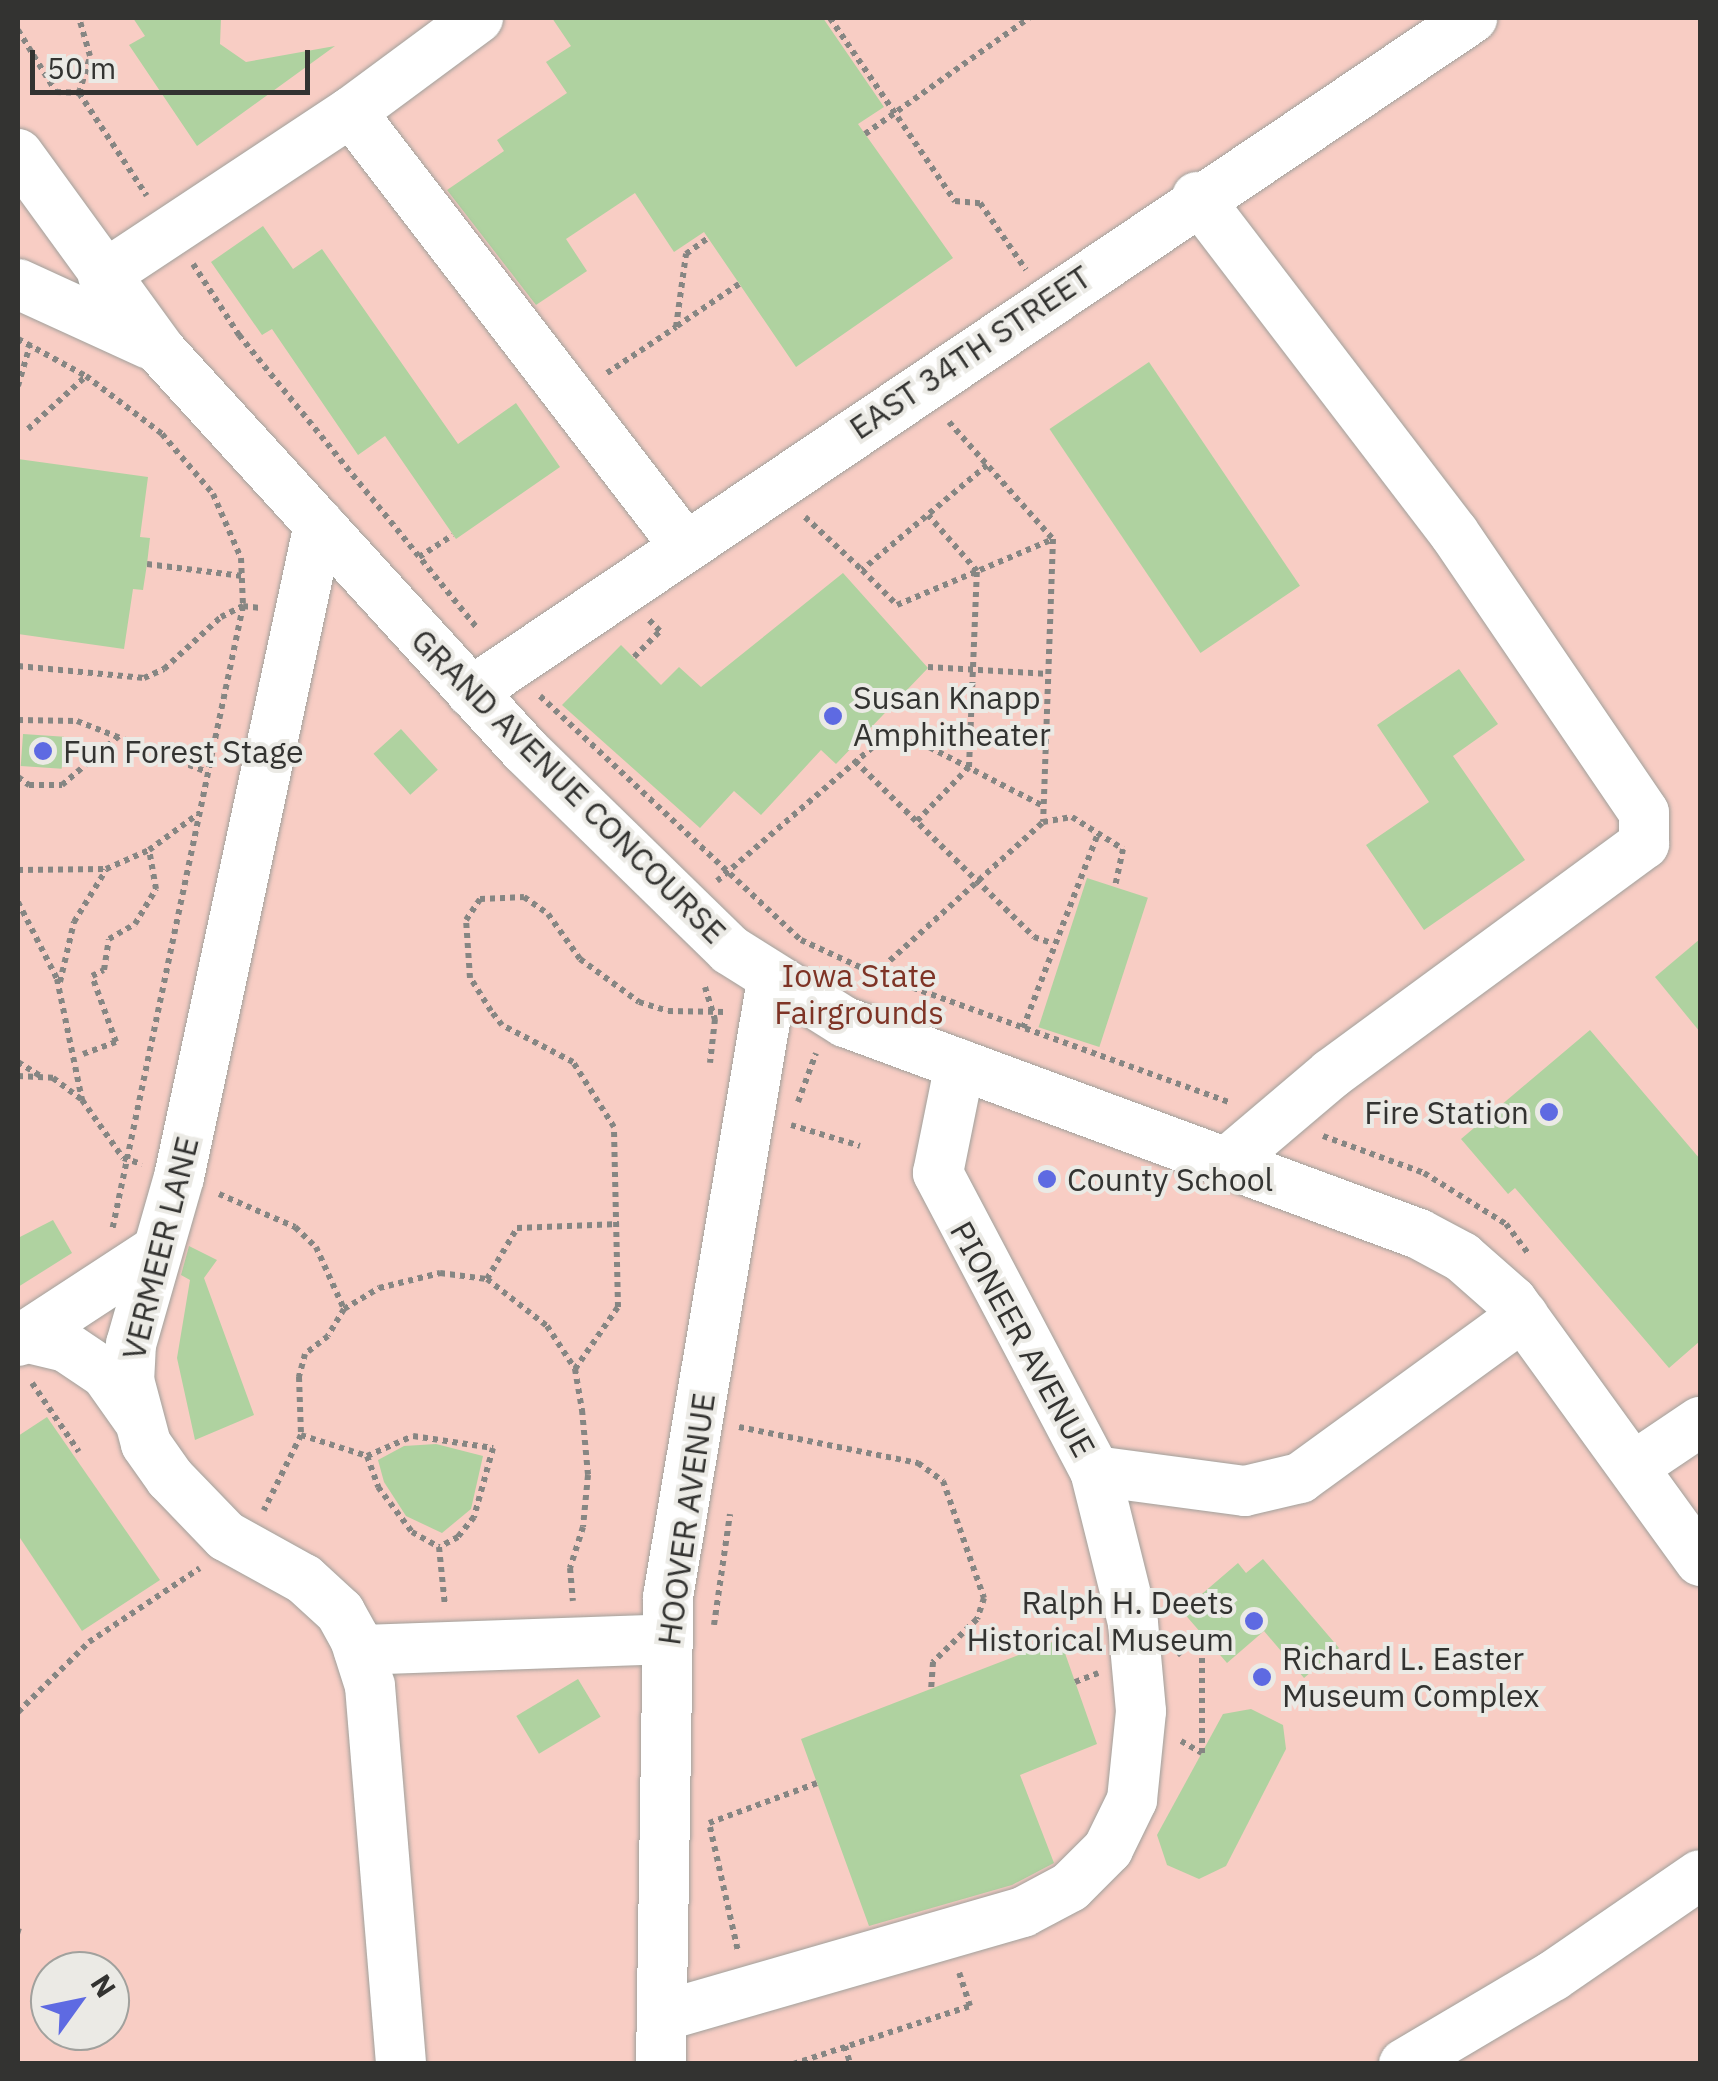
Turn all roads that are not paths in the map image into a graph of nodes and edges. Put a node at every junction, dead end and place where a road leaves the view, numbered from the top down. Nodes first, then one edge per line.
1 (478, 18) edge
2 (1472, 18) edge
3 (351, 112) junction
4 (18, 154) edge
5 (1198, 197) junction
6 (104, 276) junction
7 (18, 284) edge
8 (162, 351) junction
9 (318, 524) junction
10 (686, 546) junction
11 (490, 680) junction
12 (769, 997) junction
13 (960, 1064) junction
14 (1226, 1163) junction
15 (157, 1250) junction
16 (1523, 1316) junction
17 (22, 1350) edge
18 (140, 1422) junction
19 (1700, 1422) edge
20 (1622, 1451) junction
21 (1096, 1471) junction
22 (1700, 1561) edge
23 (689, 1641) junction
24 (360, 1650) junction
25 (1700, 1875) edge
26 (666, 2015) junction
27 (401, 2064) edge
28 (661, 2064) edge
29 (1404, 2064) edge

1 - 3 lane
2 - 5 lane, EAST 34TH STREET
3 - 6 lane
3 - 10 lane
4 - 6 lane, GRAND AVENUE CONCOURSE
5 - 10 lane, EAST 34TH STREET
5 - 14 lane
6 - 8 lane, GRAND AVENUE CONCOURSE
7 - 8 lane
8 - 9 lane, GRAND AVENUE CONCOURSE
9 - 11 lane, GRAND AVENUE CONCOURSE
9 - 15 lane, VERMEER LANE
10 - 11 lane, EAST 34TH STREET
11 - 12 lane, GRAND AVENUE CONCOURSE
12 - 13 lane, GRAND AVENUE CONCOURSE
12 - 23 lane, HOOVER AVENUE
13 - 14 lane, GRAND AVENUE CONCOURSE
13 - 21 lane, PIONEER AVENUE
14 - 16 lane, GRAND AVENUE CONCOURSE
15 - 17 lane
15 - 18 lane, VERMEER LANE
16 - 20 lane, GRAND AVENUE CONCOURSE
16 - 21 lane
17 - 18 lane
18 - 24 lane, VERMEER LANE
19 - 20 lane
20 - 22 lane, GRAND AVENUE CONCOURSE
21 - 26 lane, PIONEER AVENUE
23 - 24 lane
23 - 26 lane, HOOVER AVENUE
24 - 27 lane, VERMEER LANE
25 - 29 lane
26 - 28 lane, HOOVER AVENUE

